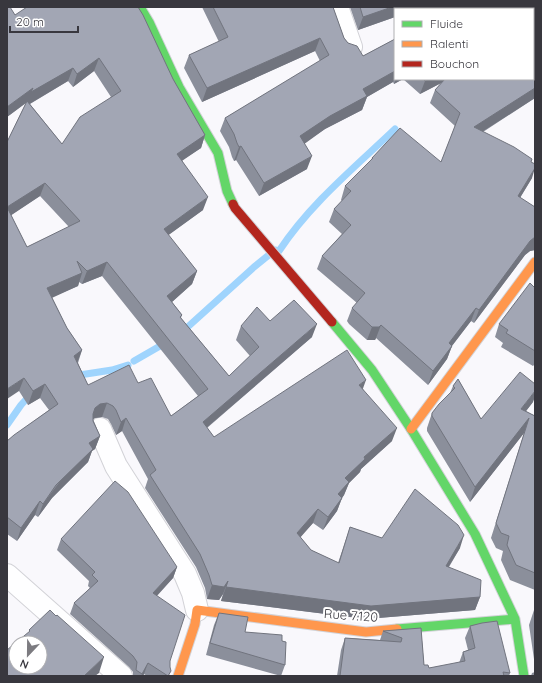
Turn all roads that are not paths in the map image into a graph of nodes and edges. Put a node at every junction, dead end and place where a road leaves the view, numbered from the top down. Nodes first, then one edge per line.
1 (140, 7) edge
2 (337, 7) edge
3 (351, 47) edge
4 (535, 262) edge
5 (100, 429) dead end
6 (411, 429) junction
7 (7, 575) edge
8 (197, 610) junction
9 (515, 619) junction
10 (122, 676) edge
11 (178, 676) edge
12 (524, 676) edge

1 - 6 street
2 - 3 street
4 - 6 street
5 - 8 street
6 - 9 street
7 - 10 street
8 - 9 street, Rue 7.120
8 - 11 street
9 - 12 street

